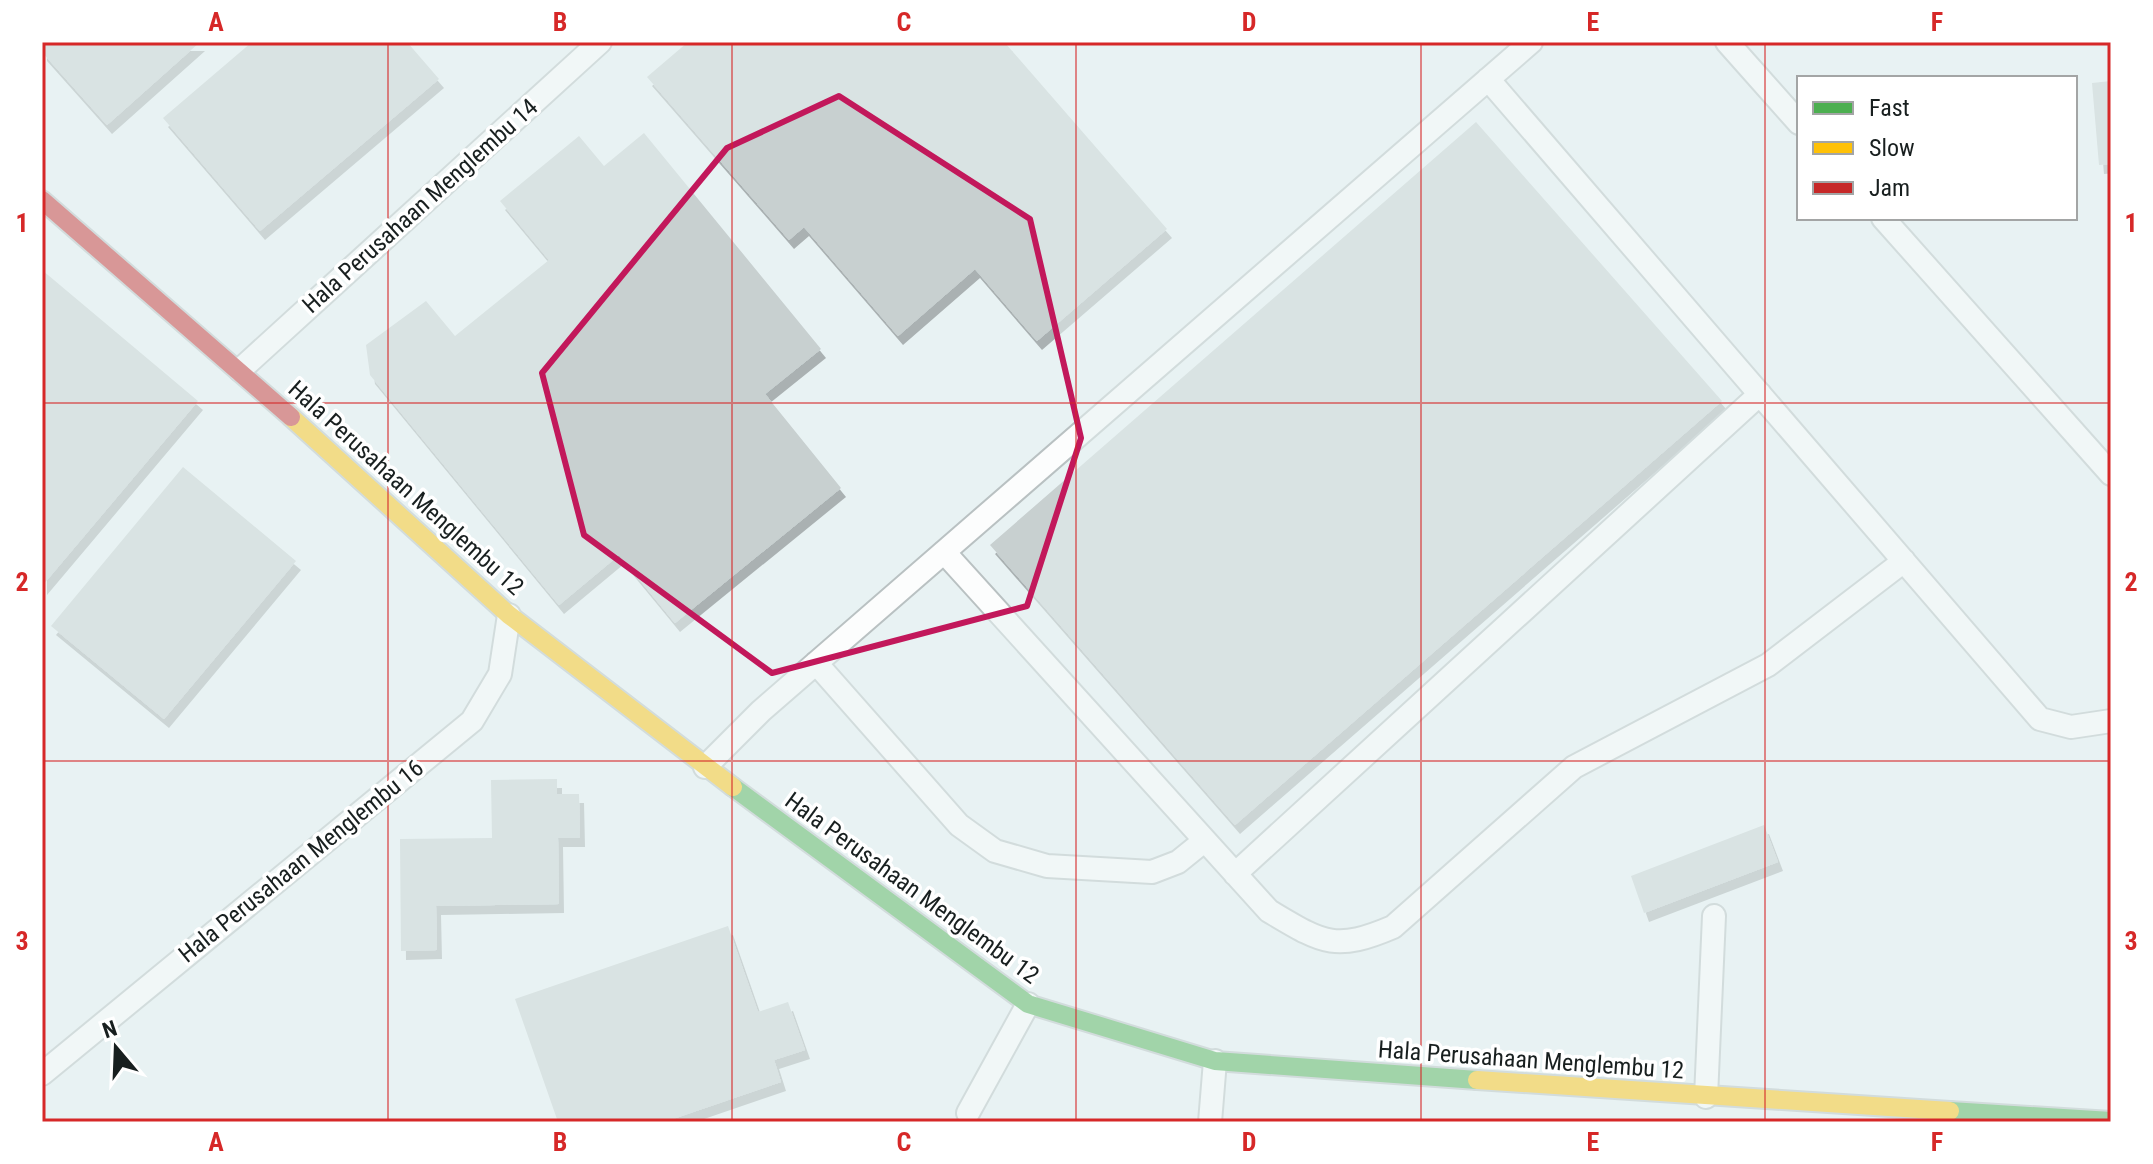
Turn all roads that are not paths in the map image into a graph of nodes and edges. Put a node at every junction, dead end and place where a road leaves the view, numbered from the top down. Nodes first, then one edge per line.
1 (600, 42) edge
2 (1531, 42) edge
3 (1727, 42) edge
4 (1488, 79) junction
5 (1797, 121) edge
6 (42, 200) edge
7 (1885, 220) edge
8 (240, 370) junction
9 (1760, 394) junction
10 (2111, 474) edge
11 (944, 552) junction
12 (1904, 561) junction
13 (509, 615) junction
14 (816, 663) junction
15 (2111, 721) edge
16 (705, 767) junction
17 (1204, 841) junction
18 (1235, 874) junction
19 (1714, 916) dead end
20 (1028, 1004) junction
21 (1215, 1061) junction
22 (42, 1074) edge
23 (1706, 1097) junction
24 (968, 1113) dead end
25 (2111, 1121) edge
26 (1210, 1122) edge

1 - 8 lane, Hala Perusahaan Menglembu 14
2 - 4 lane
3 - 5 lane
4 - 9 lane
4 - 11 lane
6 - 8 street, Hala Perusahaan Menglembu 12
7 - 10 lane
8 - 13 street, Hala Perusahaan Menglembu 12
9 - 12 lane
9 - 18 lane
11 - 14 lane
11 - 17 lane
12 - 15 lane
12 - 18 lane
13 - 16 street, Hala Perusahaan Menglembu 12
13 - 22 lane, Hala Perusahaan Menglembu 16
14 - 16 lane
14 - 17 lane
16 - 20 street, Hala Perusahaan Menglembu 12
17 - 18 lane
19 - 23 lane
20 - 21 street, Hala Perusahaan Menglembu 12
20 - 24 lane
21 - 23 street, Hala Perusahaan Menglembu 12
21 - 26 lane
23 - 25 street, Hala Perusahaan Menglembu 12

